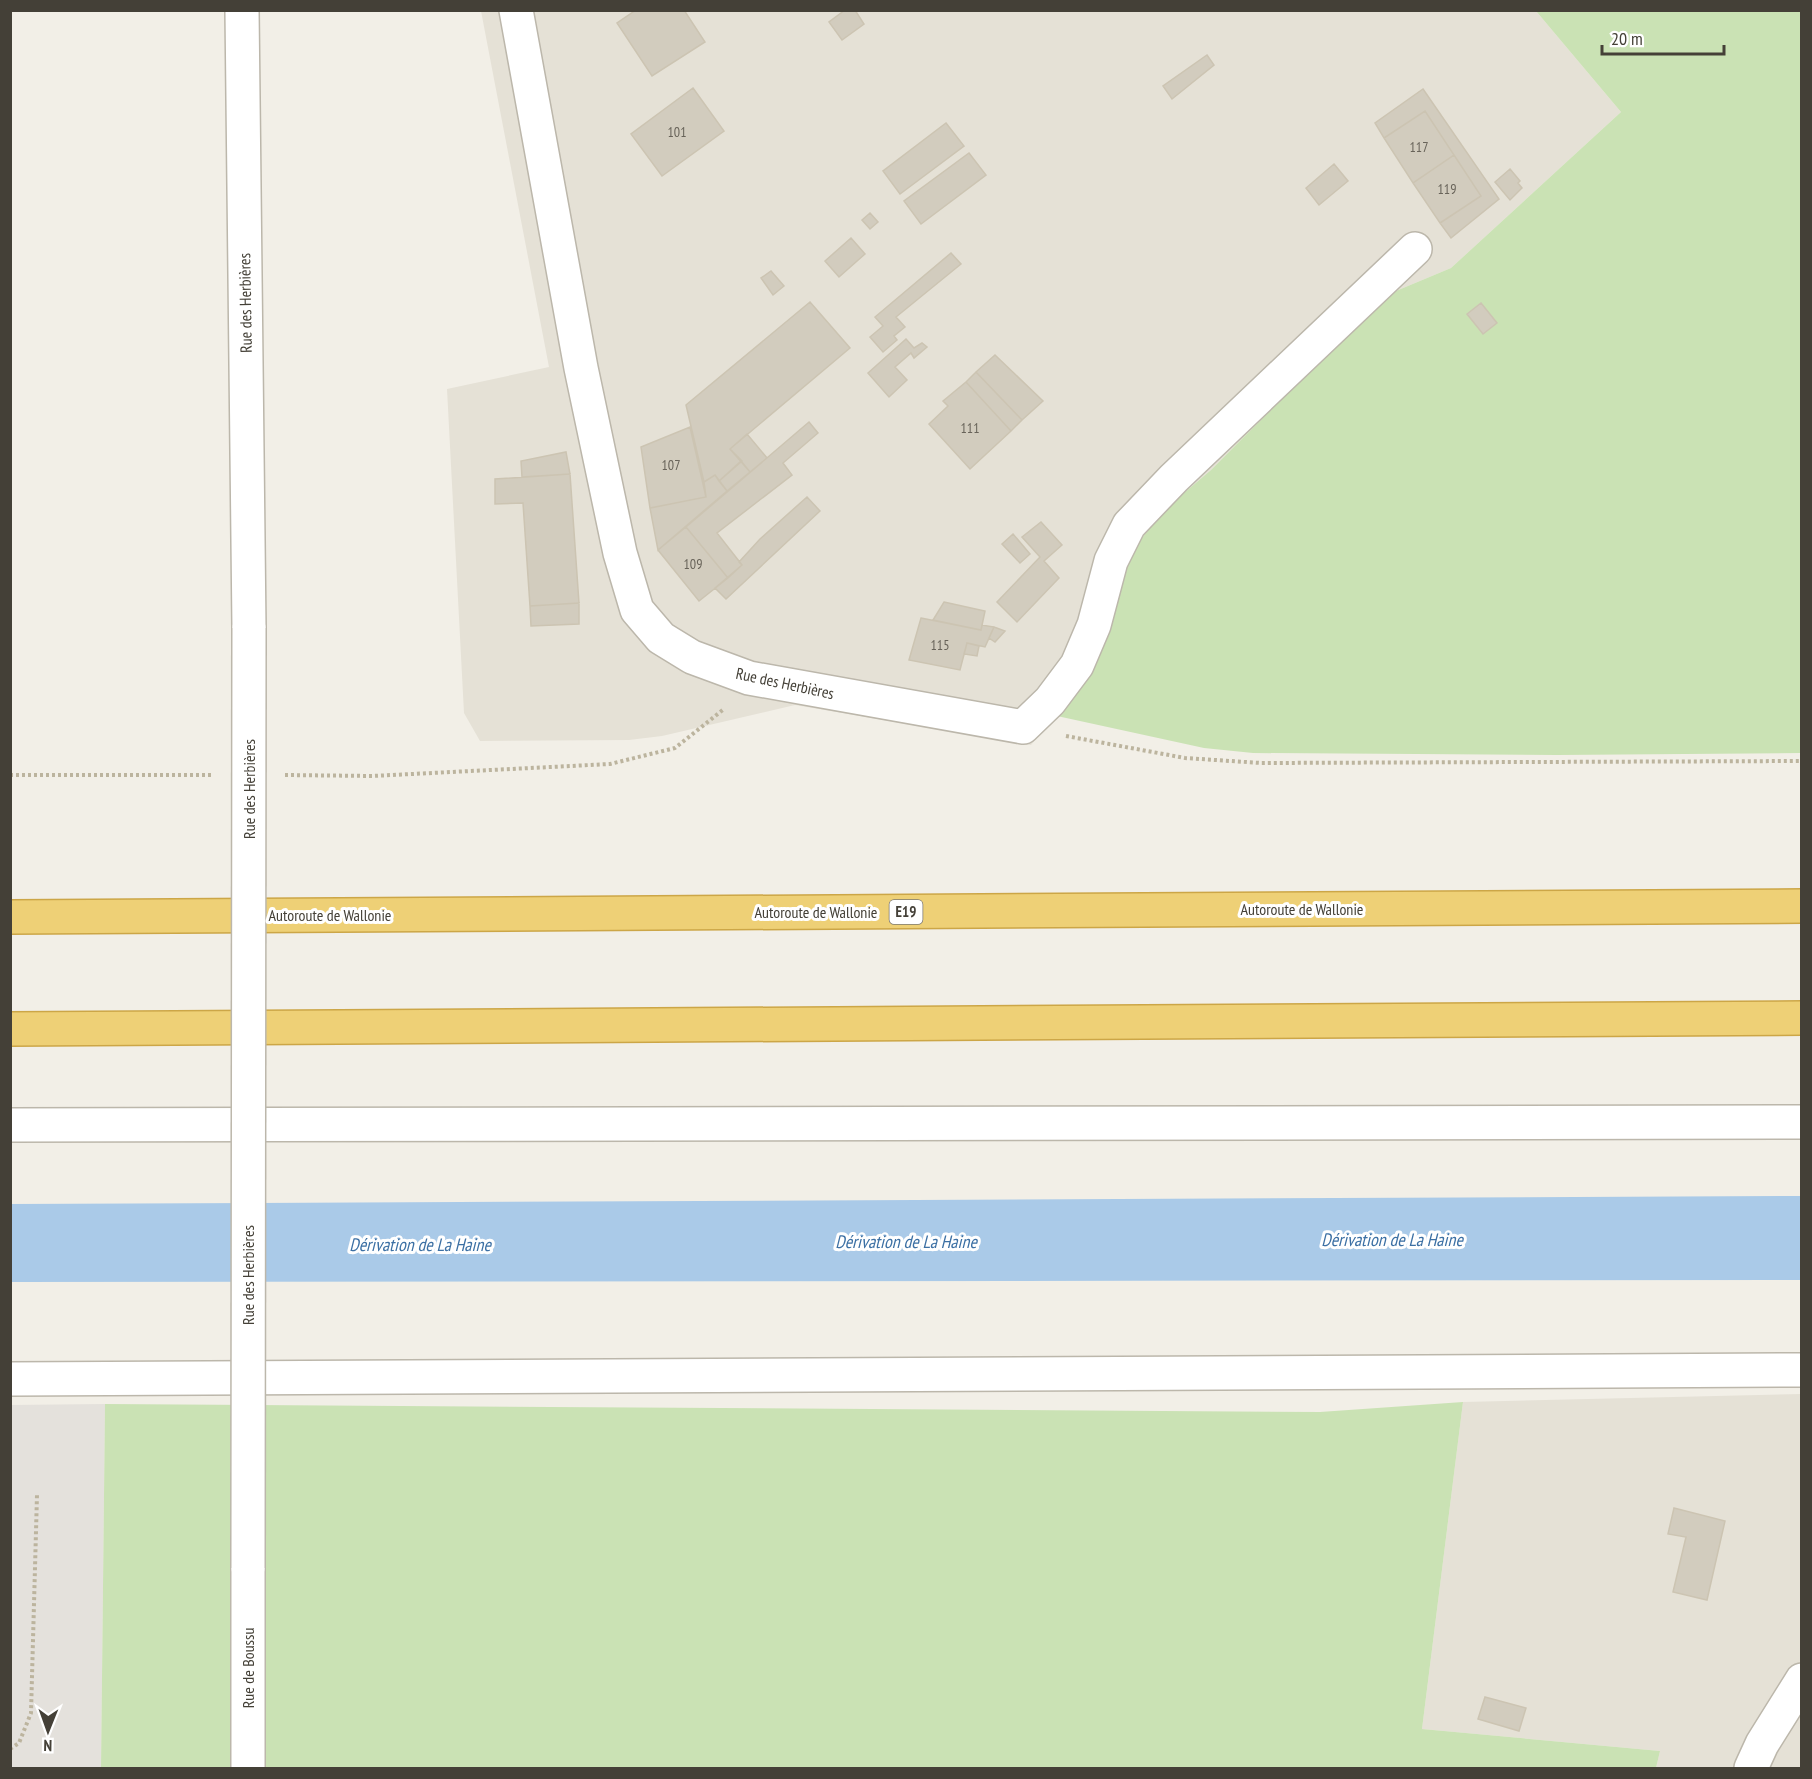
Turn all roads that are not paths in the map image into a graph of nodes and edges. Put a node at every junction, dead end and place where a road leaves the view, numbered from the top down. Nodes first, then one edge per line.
1 (242, 10) edge
2 (516, 10) edge
3 (1415, 249) dead end
4 (1802, 906) edge
5 (10, 917) edge
6 (1802, 1018) edge
7 (10, 1029) edge
8 (1802, 1122) edge
9 (10, 1125) edge
10 (1802, 1370) edge
11 (10, 1379) edge
12 (248, 1568) joint
13 (1802, 1680) edge
14 (248, 1768) edge
15 (1751, 1768) edge

1 - 12 street, Rue des Herbières, bridge
2 - 3 street, Rue des Herbières
4 - 5 highway, Autoroute de Wallonie / E19
6 - 7 highway
8 - 9 street
10 - 11 street
12 - 14 street, Rue de Boussu
13 - 15 street

